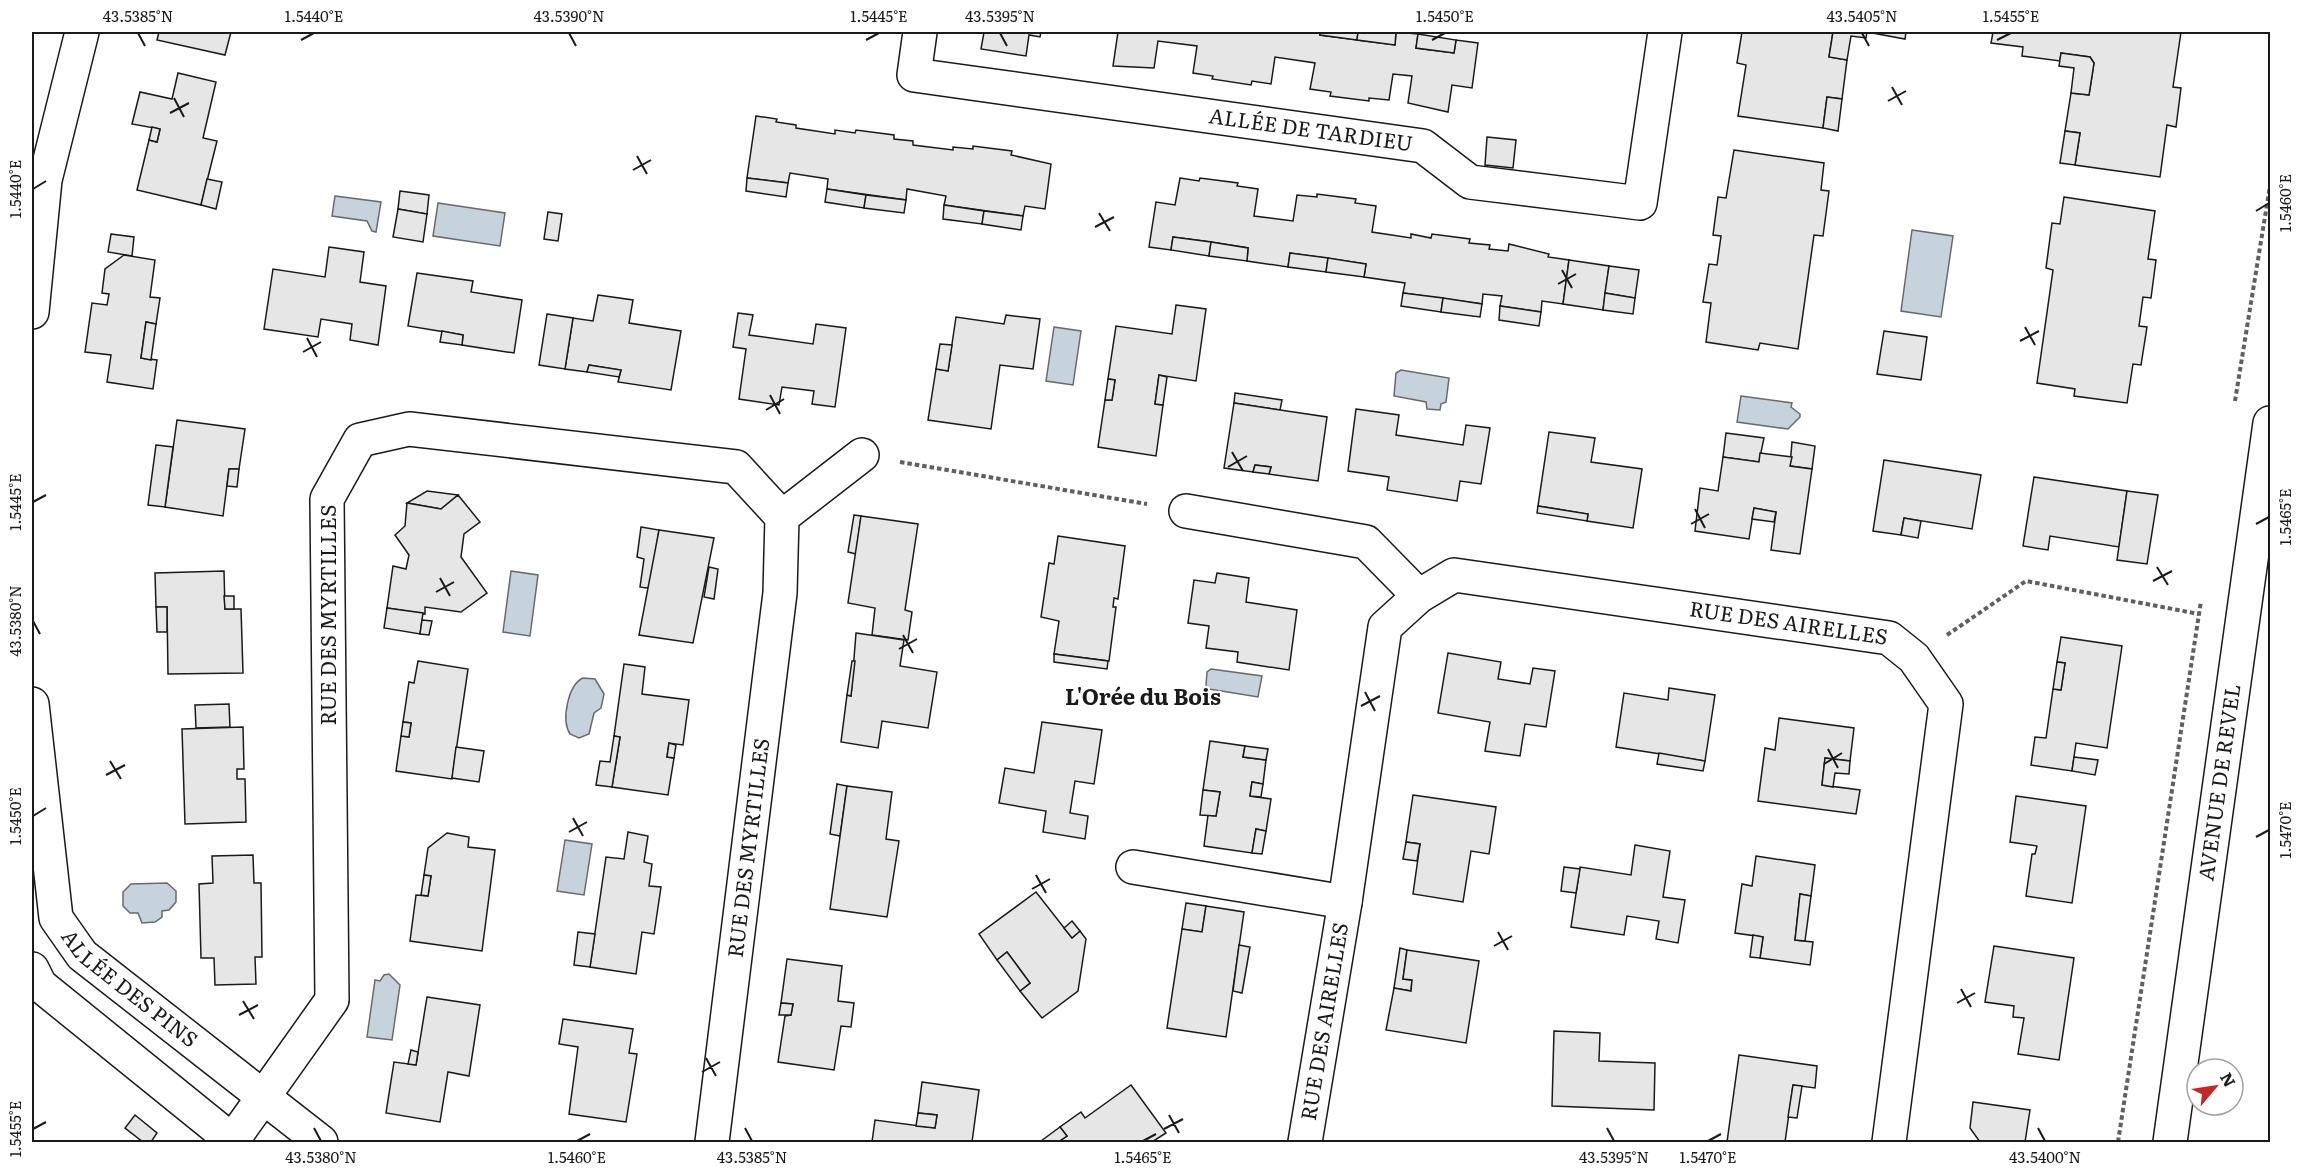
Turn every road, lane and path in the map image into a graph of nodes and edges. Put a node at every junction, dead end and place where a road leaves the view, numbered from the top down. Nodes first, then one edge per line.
1 (82, 32) edge
2 (920, 32) edge
3 (1665, 32) edge
4 (32, 312) edge
5 (2271, 423) edge
6 (862, 455) joint
7 (1186, 511) joint
8 (782, 517) junction
9 (1419, 596) junction
10 (2199, 614) dead end
11 (1914, 658) junction
12 (32, 704) edge
13 (1133, 867) dead end
14 (1345, 902) junction
15 (32, 969) edge
16 (262, 1095) junction
17 (233, 1142) edge
18 (321, 1143) edge
19 (712, 1143) edge
20 (1305, 1143) edge
21 (1889, 1143) edge
22 (2170, 1143) edge

1 - 4 street
2 - 3 street, ALLÉE DE TARDIEU
5 - 22 street, AVENUE DE REVEL
6 - 7 path
6 - 8 street
7 - 9 street
8 - 16 street, RUE DES MYRTILLES
8 - 19 street, RUE DES MYRTILLES
9 - 11 street, RUE DES AIRELLES
9 - 14 street, RUE DES AIRELLES
10 - 11 path
11 - 21 street, RUE DES AIRELLES
12 - 16 street, ALLÉE DES PINS
13 - 14 street, RUE DES AIRELLES
14 - 20 street, RUE DES AIRELLES
15 - 17 street
16 - 17 street, RUE DES MYRTILLES
16 - 18 street, ALLÉE DES PINS

